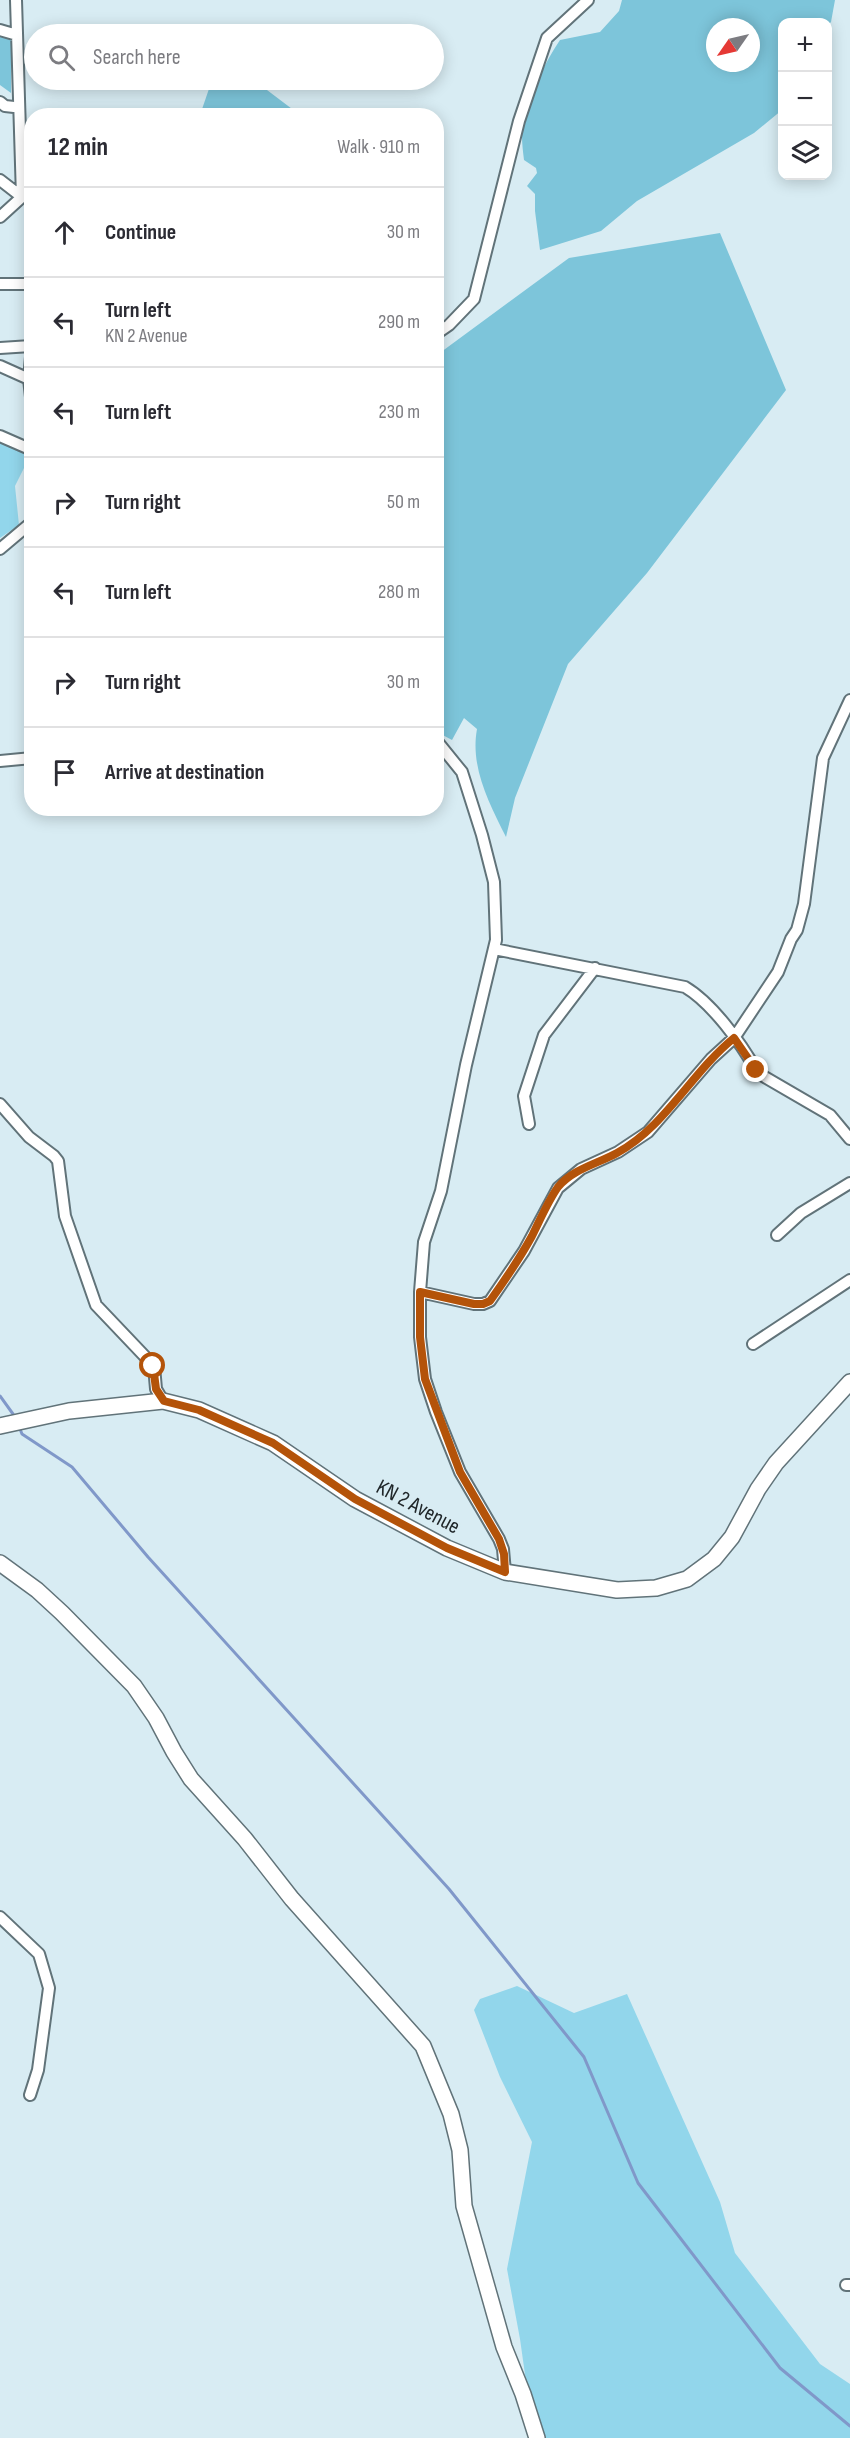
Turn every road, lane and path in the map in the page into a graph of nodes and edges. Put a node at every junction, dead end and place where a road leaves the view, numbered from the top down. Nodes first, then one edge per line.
1 (16, 0) edge
2 (588, 0) edge
3 (0, 30) edge
4 (17, 35) junction
5 (0, 102) edge
6 (14, 106) dead end
7 (0, 180) edge
8 (22, 197) junction
9 (0, 217) edge
10 (0, 284) edge
11 (24, 284) edge
12 (444, 328) edge
13 (24, 346) edge
14 (0, 348) edge
15 (0, 366) edge
16 (24, 377) edge
17 (0, 436) edge
18 (24, 446) edge
19 (24, 528) edge
20 (0, 549) edge
21 (850, 700) edge
22 (444, 750) edge
23 (24, 759) edge
24 (0, 761) edge
25 (494, 949) junction
26 (595, 968) junction
27 (734, 1038) junction
28 (0, 1104) edge
29 (529, 1124) dead end
30 (850, 1139) edge
31 (850, 1183) edge
32 (777, 1235) dead end
33 (850, 1280) edge
34 (420, 1292) junction
35 (753, 1344) dead end
36 (850, 1382) edge
37 (164, 1401) junction
38 (0, 1426) edge
39 (0, 1563) edge
40 (505, 1572) junction
41 (0, 1917) edge
42 (30, 2095) dead end
43 (537, 2438) edge

1 - 4 street
2 - 12 street
3 - 4 street
4 - 8 street
5 - 6 street
7 - 8 street
8 - 9 street
10 - 11 street
13 - 14 street
15 - 16 street
17 - 18 street
19 - 20 street
21 - 27 street
22 - 25 street
23 - 24 street
25 - 26 street
25 - 34 street
26 - 27 street
26 - 29 street
27 - 30 street
27 - 34 street
28 - 37 street
31 - 32 street
33 - 35 street
34 - 40 street
36 - 40 main road, KN 2 Avenue
37 - 38 main road, KN 2 Avenue
37 - 40 main road, KN 2 Avenue
39 - 43 main road
41 - 42 street

